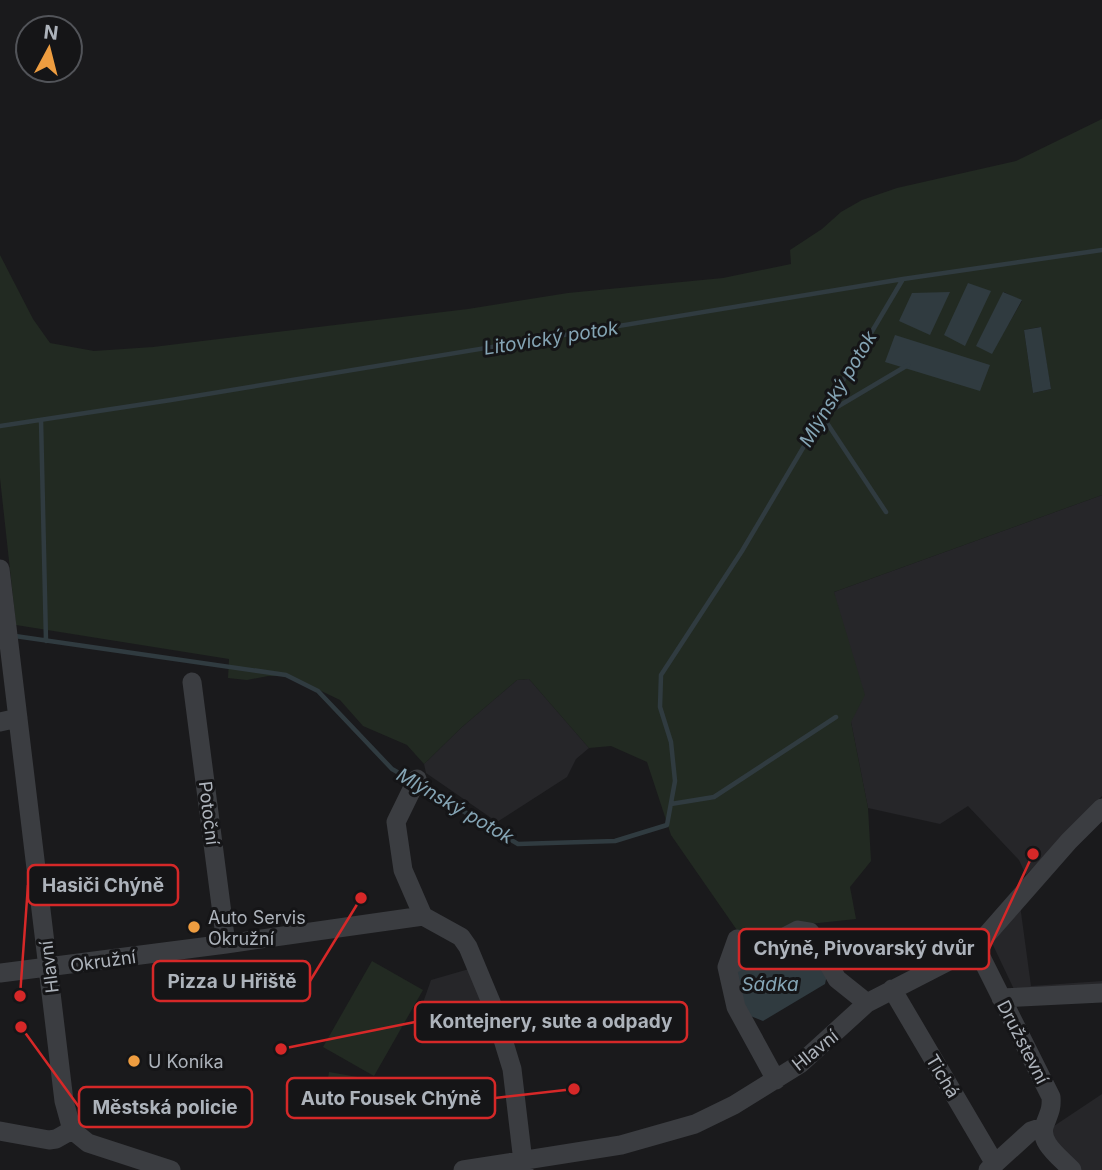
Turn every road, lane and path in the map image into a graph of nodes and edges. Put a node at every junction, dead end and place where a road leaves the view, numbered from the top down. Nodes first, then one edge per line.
1 (0, 569) edge
2 (192, 682) dead end
3 (9, 720) edge
4 (417, 779) dead end
5 (1102, 808) edge
6 (423, 916) junction
7 (737, 939) dead end
8 (226, 944) junction
9 (976, 947) junction
10 (727, 967) junction
11 (49, 968) junction
12 (0, 973) edge
13 (892, 989) junction
14 (1102, 993) edge
15 (1001, 998) junction
16 (867, 1003) junction
17 (776, 1080) junction
18 (1043, 1128) junction
19 (72, 1130) junction
20 (0, 1131) edge
21 (523, 1165) edge
22 (992, 1167) edge
23 (170, 1170) edge
24 (463, 1170) edge
25 (1072, 1170) edge

1 - 3 street, Hlavní
2 - 8 street, Potoční
3 - 11 street, Hlavní
4 - 6 street
5 - 9 street, Hlavní
6 - 8 street, Okružní
6 - 21 street
7 - 10 street
8 - 11 street, Okružní
9 - 13 street, Hlavní
9 - 15 street, Družstevní
10 - 16 street
10 - 17 street
11 - 12 street, Okružní
11 - 19 street, Hlavní
13 - 16 street, Hlavní
13 - 22 street, Tichá
14 - 15 street
15 - 18 street, Družstevní
16 - 17 street, Hlavní
17 - 21 street, Hlavní
18 - 22 street
18 - 25 street
19 - 20 street
19 - 23 street
21 - 24 street, Hlavní

